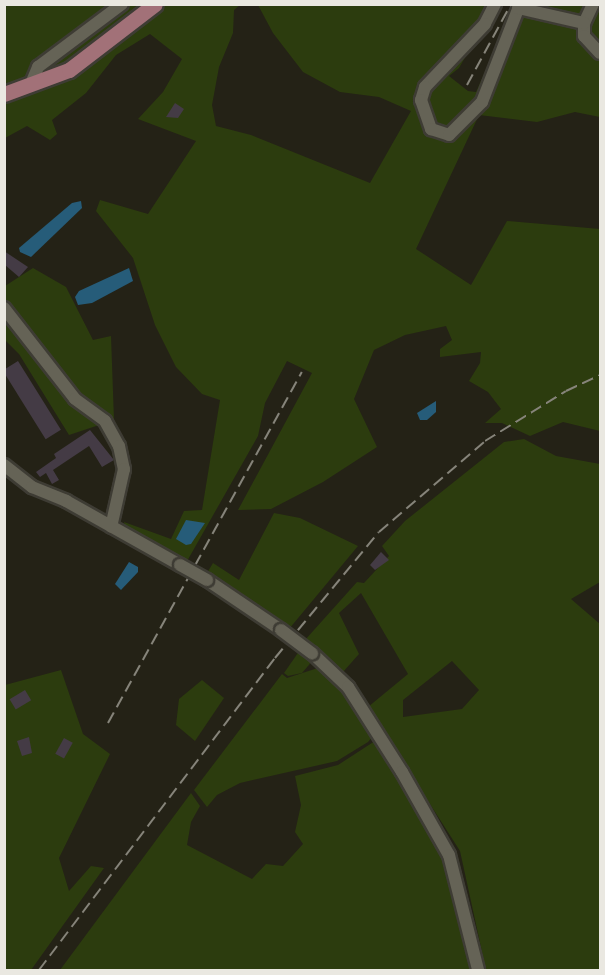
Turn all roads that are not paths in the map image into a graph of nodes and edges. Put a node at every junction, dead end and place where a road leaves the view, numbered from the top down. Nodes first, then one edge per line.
1 (122, 4) edge
2 (155, 4) edge
3 (495, 4) edge
4 (593, 4) edge
5 (519, 6) edge
6 (584, 23) junction
7 (600, 53) edge
8 (30, 86) junction
9 (4, 94) edge
10 (4, 308) edge
11 (4, 465) edge
12 (111, 526) junction
13 (478, 970) edge

1 - 8 street
2 - 8 main road
3 - 5 street
4 - 6 street
5 - 6 street
6 - 7 street
8 - 9 main road
10 - 12 street
11 - 12 street
12 - 13 street, bridge

